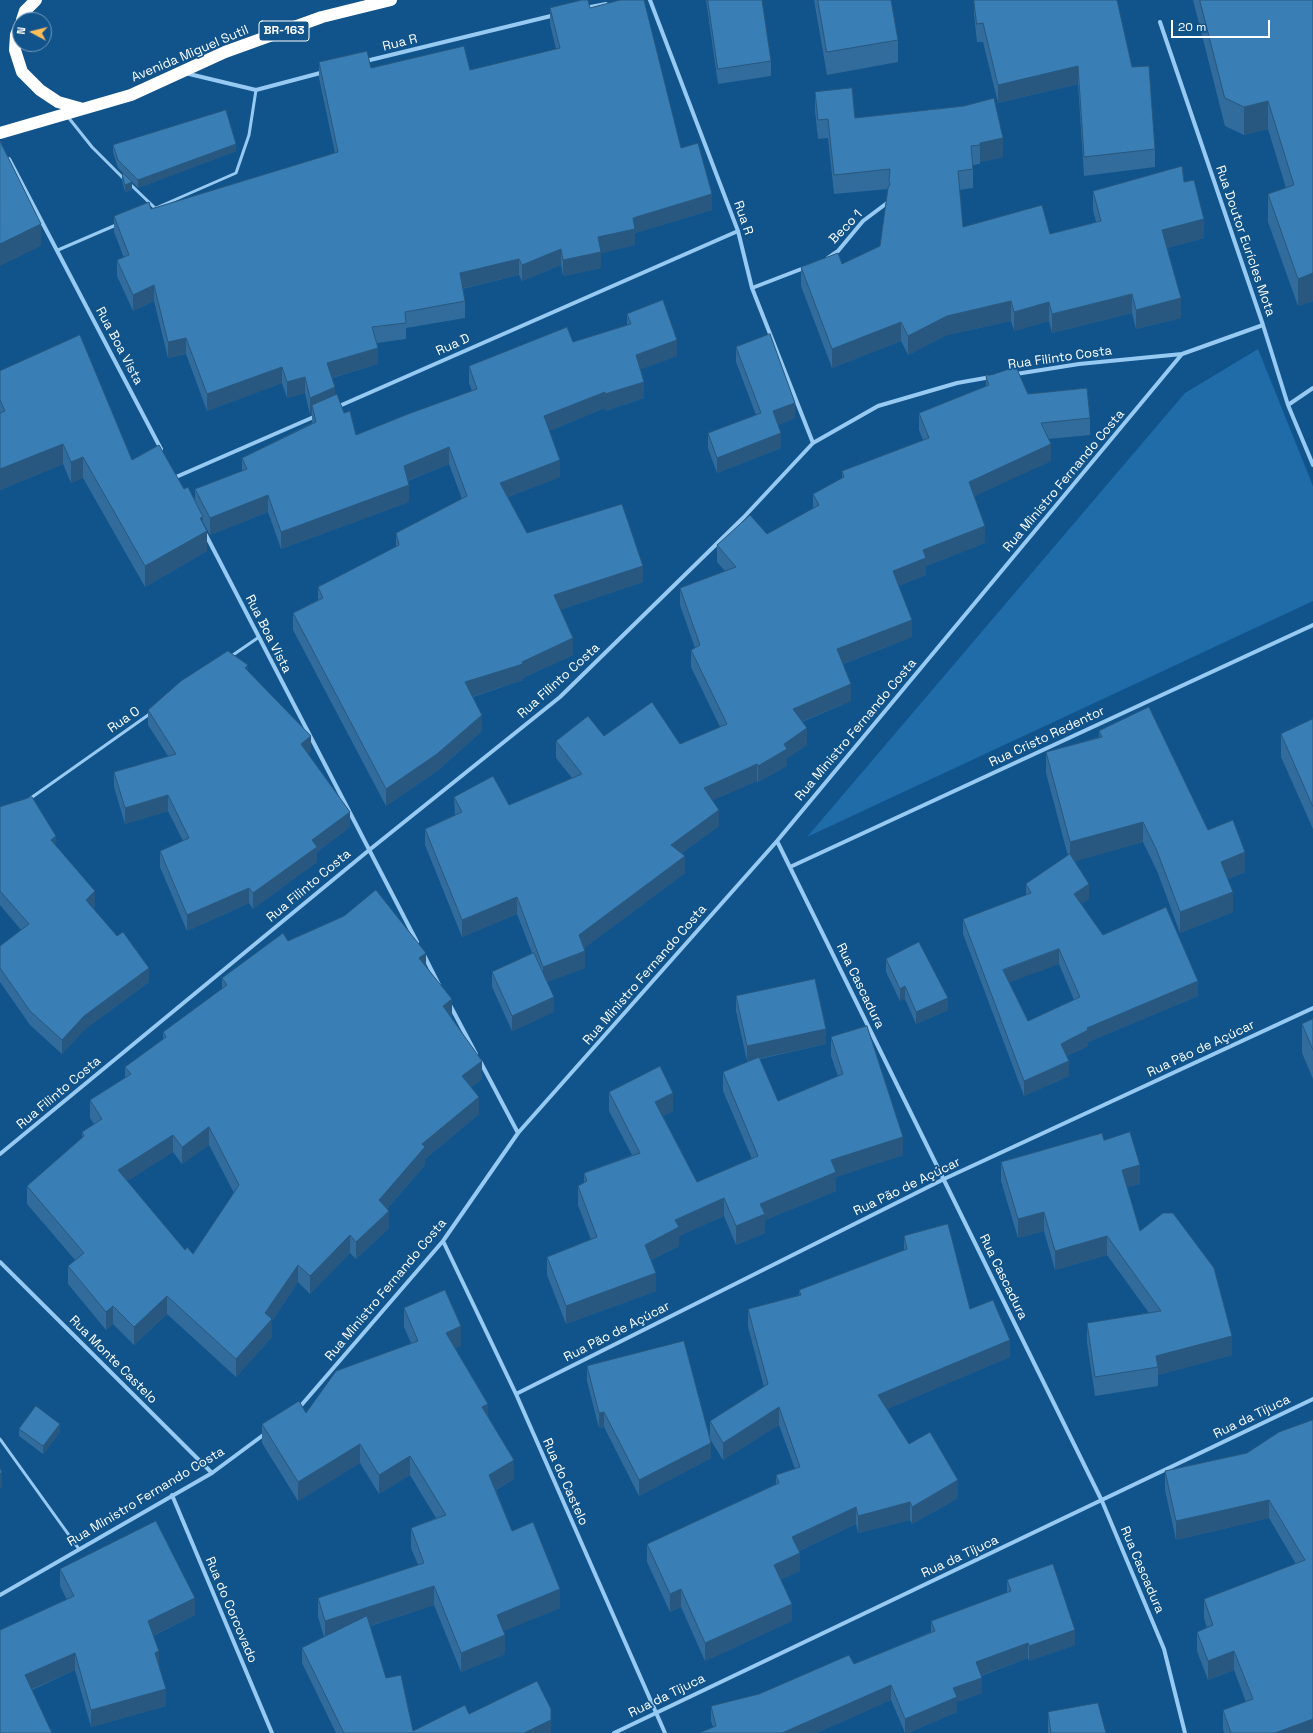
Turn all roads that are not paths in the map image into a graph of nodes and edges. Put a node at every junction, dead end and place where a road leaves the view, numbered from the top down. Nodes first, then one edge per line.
1 (36, 0) edge
2 (391, 0) edge
3 (650, 0) edge
4 (611, 3) edge
5 (582, 9) edge
6 (25, 12) edge
7 (559, 14) edge
8 (1160, 22) dead end
9 (16, 52) edge
10 (360, 63) edge
11 (329, 70) edge
12 (180, 72) junction
13 (256, 90) junction
14 (83, 109) junction
15 (66, 114) junction
16 (0, 133) edge
17 (7, 156) edge
18 (887, 203) edge
19 (155, 208) junction
20 (148, 211) edge
21 (121, 223) edge
22 (738, 231) junction
23 (58, 250) junction
24 (823, 262) edge
25 (809, 267) edge
26 (752, 288) junction
27 (1263, 325) junction
28 (1182, 354) junction
29 (1010, 374) edge
30 (995, 377) edge
31 (1313, 388) edge
32 (1288, 405) junction
33 (329, 410) edge
34 (322, 413) edge
35 (813, 443) junction
36 (165, 456) edge
37 (1313, 465) edge
38 (172, 470) edge
39 (176, 477) junction
40 (180, 484) edge
41 (205, 533) edge
42 (1313, 625) edge
43 (259, 637) junction
44 (226, 660) edge
45 (155, 710) edge
46 (26, 801) edge
47 (777, 840) junction
48 (368, 851) junction
49 (790, 867) junction
50 (441, 989) edge
51 (449, 1002) edge
52 (1313, 1008) edge
53 (518, 1133) junction
54 (0, 1154) edge
55 (944, 1179) junction
56 (443, 1241) junction
57 (0, 1262) edge
58 (516, 1394) junction
59 (1313, 1399) edge
60 (295, 1412) edge
61 (269, 1431) edge
62 (0, 1440) edge
63 (212, 1473) junction
64 (172, 1495) junction
65 (1102, 1501) junction
66 (79, 1549) junction
67 (0, 1595) edge
68 (656, 1712) junction
69 (272, 1733) edge
70 (614, 1733) edge
71 (665, 1733) edge
72 (1185, 1733) edge

1 - 6 highway
2 - 12 highway, Avenida Miguel Sutil / BR-163
3 - 22 street, Rua R
4 - 5 street
7 - 10 street, Rua R
8 - 27 street, Rua Doutor Eurícles Mota
9 - 14 highway
11 - 13 street
12 - 13 street
12 - 14 highway, Avenida Miguel Sutil / BR-163
13 - 19 lane
14 - 15 highway, Avenida Miguel Sutil / BR-163
15 - 16 highway, Avenida Miguel Sutil / BR-163
15 - 19 lane
17 - 23 street, Rua Boa Vista
18 - 24 street, Beco 1
19 - 20 lane
21 - 23 lane
22 - 26 street, Rua R
22 - 33 street, Rua D
23 - 36 street, Rua Boa Vista
25 - 26 street
26 - 35 street, Rua R
27 - 28 street
27 - 32 street, Rua Doutor Eurícles Mota
28 - 29 street, Rua Filinto Costa
28 - 47 street, Rua Ministro Fernando Costa
30 - 35 street, Rua Filinto Costa
31 - 32 street
32 - 37 street, Rua Doutor Eurícles Mota
34 - 39 street
35 - 48 street, Rua Filinto Costa
38 - 39 street
39 - 40 street
41 - 43 street, Rua Boa Vista
42 - 49 street, Rua Cristo Redentor
43 - 44 lane
43 - 48 street, Rua Boa Vista
45 - 46 lane, Rua O
47 - 49 street, Rua Cascadura
47 - 53 street, Rua Ministro Fernando Costa
48 - 50 street, Rua Boa Vista
48 - 54 street, Rua Filinto Costa
49 - 55 street, Rua Cascadura
51 - 53 street
52 - 55 street, Rua Pão de Açúcar
53 - 56 street, Rua Ministro Fernando Costa
55 - 58 street, Rua Pão de Açúcar
55 - 65 street, Rua Cascadura
56 - 58 street, Rua do Castelo
56 - 60 street, Rua Ministro Fernando Costa
57 - 63 street, Rua Monte Castelo
58 - 68 street, Rua do Castelo
59 - 65 street, Rua da Tijuca
61 - 63 street, Rua Ministro Fernando Costa
62 - 66 lane
63 - 64 street, Rua Ministro Fernando Costa
64 - 66 street, Rua Ministro Fernando Costa
64 - 69 street, Rua do Corcovado
65 - 68 street, Rua da Tijuca
65 - 72 street, Rua Cascadura
66 - 67 street, Rua Ministro Fernando Costa
68 - 70 street, Rua da Tijuca
68 - 71 street, Rua do Castelo

